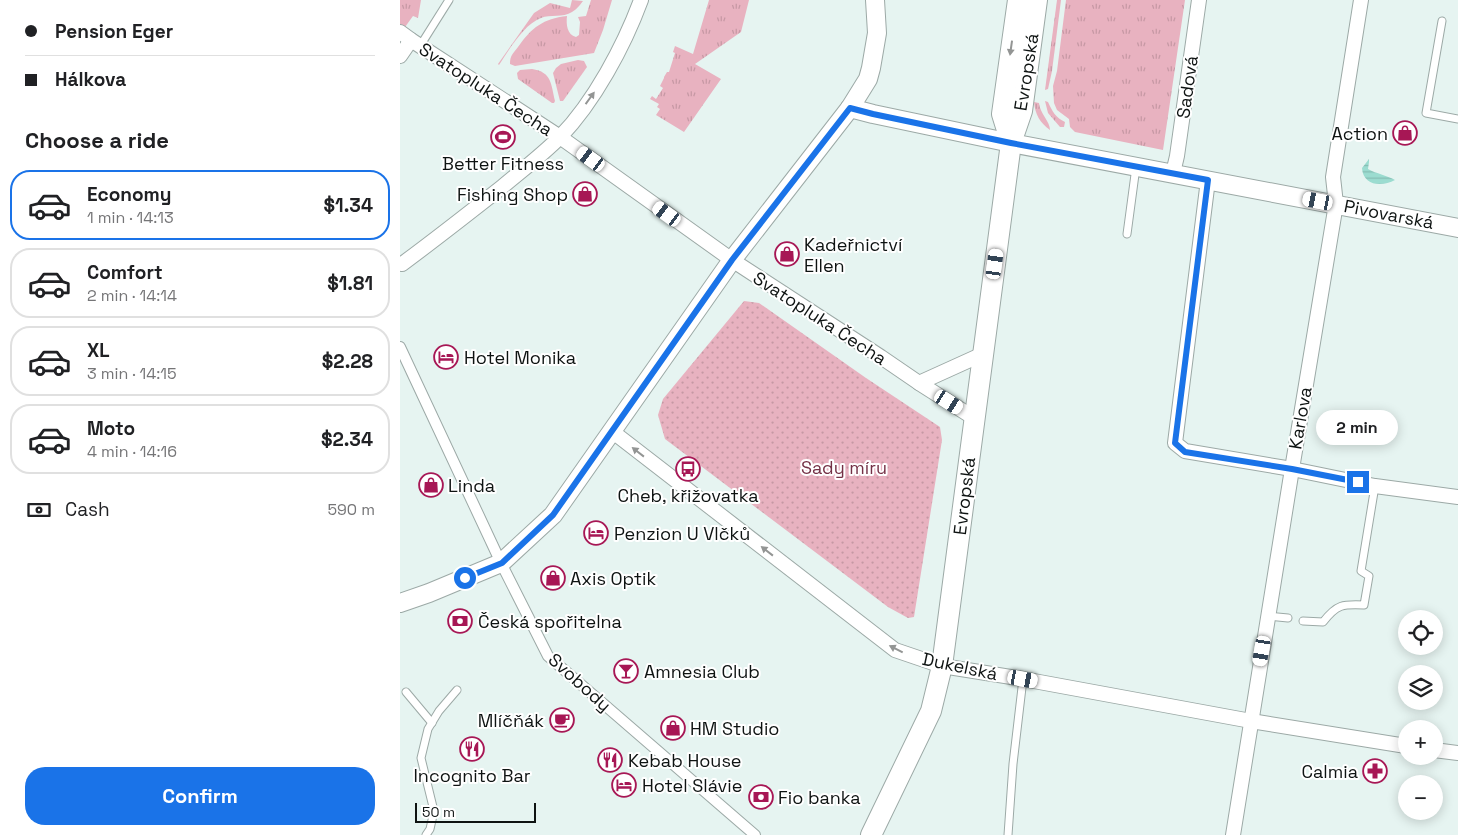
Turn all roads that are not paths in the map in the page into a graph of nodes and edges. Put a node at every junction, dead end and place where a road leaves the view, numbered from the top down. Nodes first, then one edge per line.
1 (449, 0) edge
2 (641, 0) edge
3 (875, 0) edge
4 (1018, 0) edge
5 (1037, 0) edge
6 (1200, 0) edge
7 (1361, 0) edge
8 (1442, 21) dead end
9 (410, 39) edge
10 (400, 56) edge
11 (850, 108) junction
12 (1458, 119) edge
13 (560, 137) junction
14 (1011, 143) junction
15 (1136, 166) junction
16 (1173, 173) junction
17 (1208, 180) junction
18 (1336, 204) junction
19 (1458, 228) edge
20 (1127, 234) dead end
21 (732, 260) junction
22 (401, 265) edge
23 (400, 347) edge
24 (983, 354) junction
25 (919, 384) junction
26 (974, 418) junction
27 (612, 432) junction
28 (1292, 469) junction
29 (1375, 486) junction
30 (1458, 497) edge
31 (502, 563) junction
32 (400, 603) edge
33 (1268, 616) junction
34 (1288, 618) dead end
35 (1303, 621) dead end
36 (942, 666) junction
37 (1023, 679) junction
38 (457, 690) dead end
39 (406, 692) dead end
40 (1251, 721) junction
41 (432, 723) junction
42 (1398, 745) edge
43 (1443, 751) edge
44 (1458, 753) edge
45 (426, 835) edge
46 (755, 835) edge
47 (871, 835) edge
48 (1008, 835) edge
49 (1233, 835) edge

1 - 9 lane
13 -> 2 street
3 - 11 street
4 -> 14 main road, Evropská
5 - 14 main road, Evropská
6 - 16 street, Sadová
7 - 18 street, Karlova
8 - 12 lane
9 - 10 street
9 - 13 street, Svatopluka Čecha
11 - 14 street, Pivovarská
11 - 21 street
13 - 21 street, Svatopluka Čecha
13 - 22 street
14 - 15 street, Pivovarská
14 - 24 main road, Evropská
15 - 16 street, Pivovarská
15 - 20 lane
16 - 17 street, Pivovarská
17 - 18 street, Pivovarská
17 - 28 street
18 - 19 street, Pivovarská
18 - 28 street, Karlova
21 - 25 street, Svatopluka Čecha
21 - 27 street
23 - 31 street, Svobody
24 - 25 street
24 - 26 main road, Evropská
25 - 26 street, Svatopluka Čecha
26 - 36 main road, Evropská
27 - 31 street
36 -> 27 street, Dukelská
28 - 29 street
28 - 33 street, Karlova
29 - 30 street
29 - 35 lane
31 - 32 street
31 - 46 street, Svobody
33 - 34 lane
33 - 40 street, Karlova
36 - 37 street, Dukelská
36 - 47 main road, Evropská
37 - 40 street, Dukelská
37 - 48 lane
38 - 41 lane
39 - 41 lane
40 - 42 street, Dukelská
40 - 49 street, Karlova
41 - 45 lane
43 - 44 street

